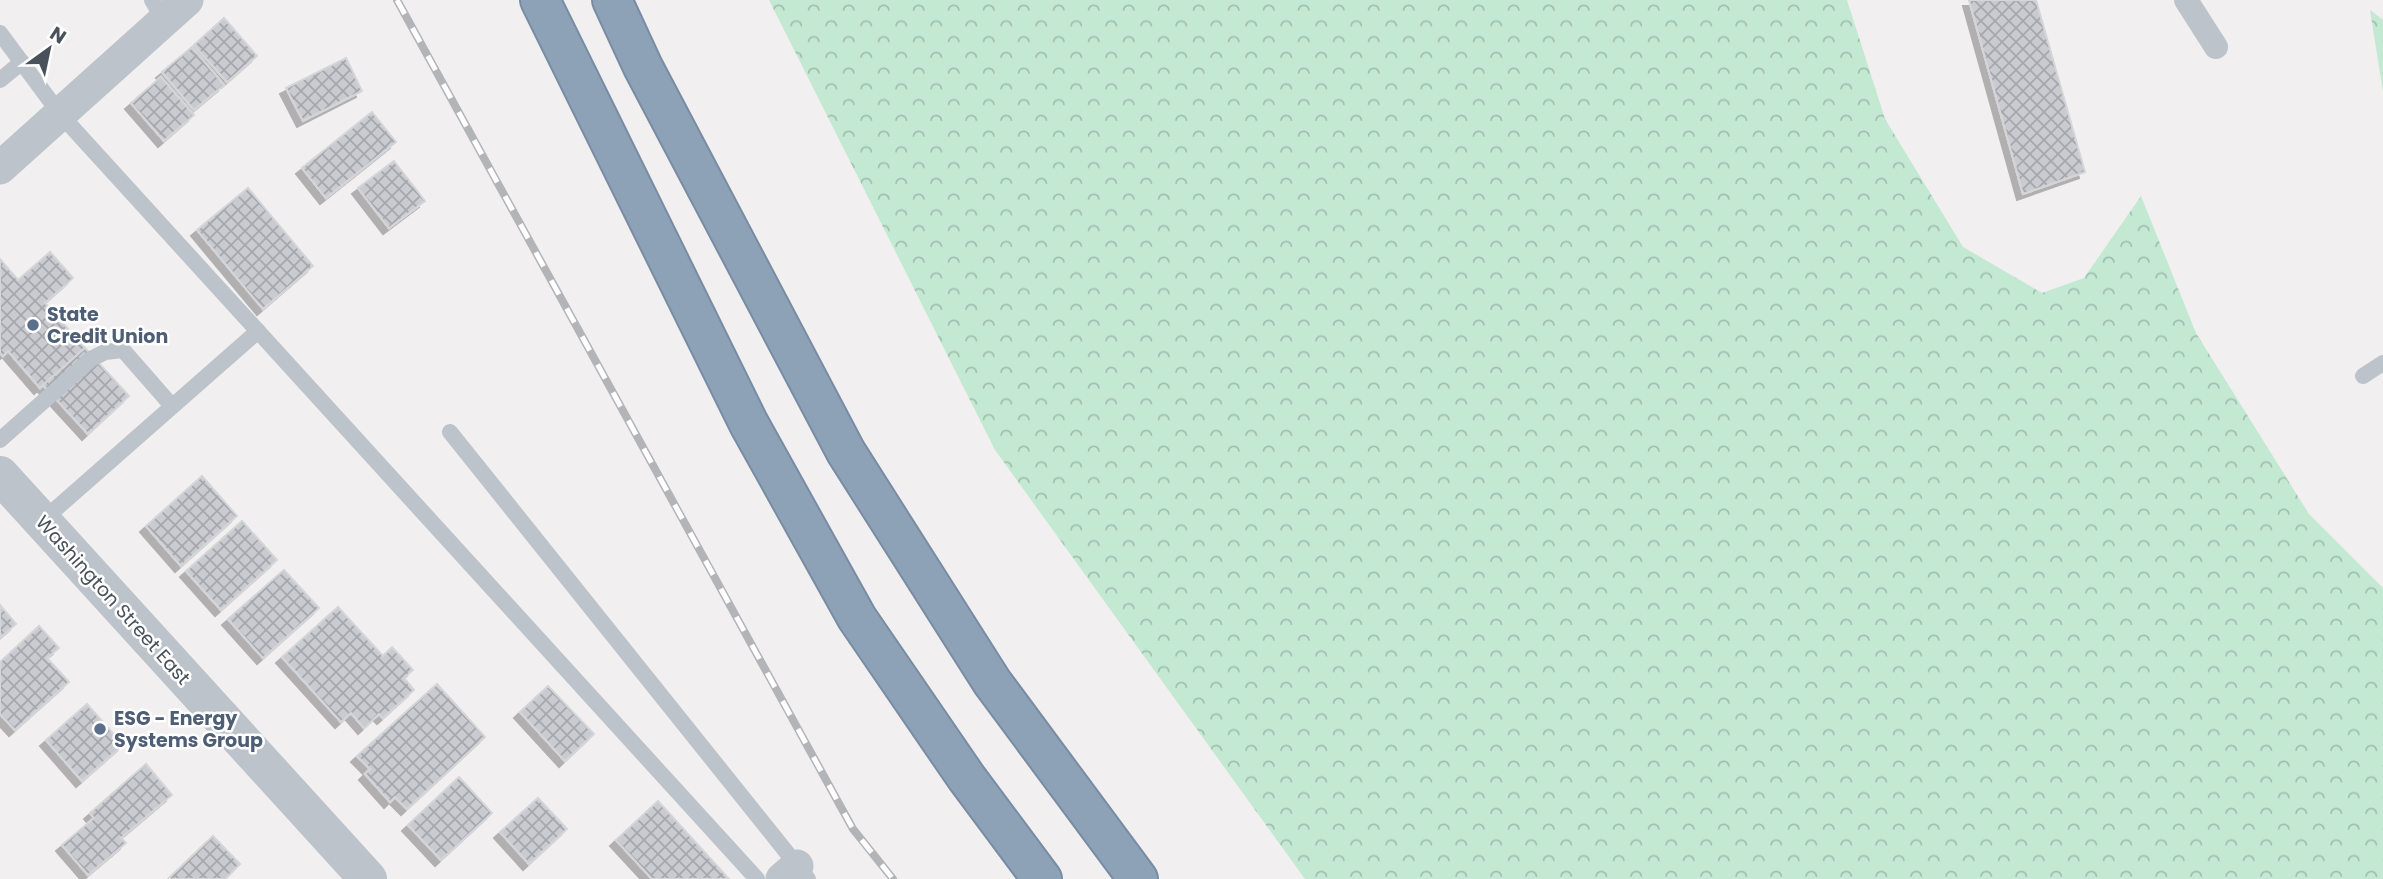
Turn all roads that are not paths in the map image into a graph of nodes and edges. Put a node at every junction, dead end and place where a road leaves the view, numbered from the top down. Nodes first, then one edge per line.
1 (540, 0) edge
2 (612, 0) edge
3 (2186, 0) edge
4 (168, 7) edge
5 (0, 33) edge
6 (2216, 47) dead end
7 (22, 62) junction
8 (0, 80) edge
9 (60, 114) junction
10 (0, 168) edge
11 (258, 331) junction
12 (2383, 363) edge
13 (2363, 376) dead end
14 (172, 407) junction
15 (450, 432) dead end
16 (0, 440) edge
17 (0, 475) edge
18 (42, 521) junction
19 (796, 875) edge
20 (368, 879) edge
21 (757, 879) edge
22 (1042, 879) edge
23 (1138, 879) edge

1 - 22 highway
2 - 23 highway
3 - 6 street
4 - 9 street
5 - 7 lane
7 - 8 lane
7 - 9 lane
9 - 10 street
9 - 11 lane
11 - 14 lane
11 - 21 lane
12 - 13 lane
14 - 16 lane
14 - 18 lane
15 - 19 lane
17 - 18 street, Washington Street East
18 - 20 street, Washington Street East

